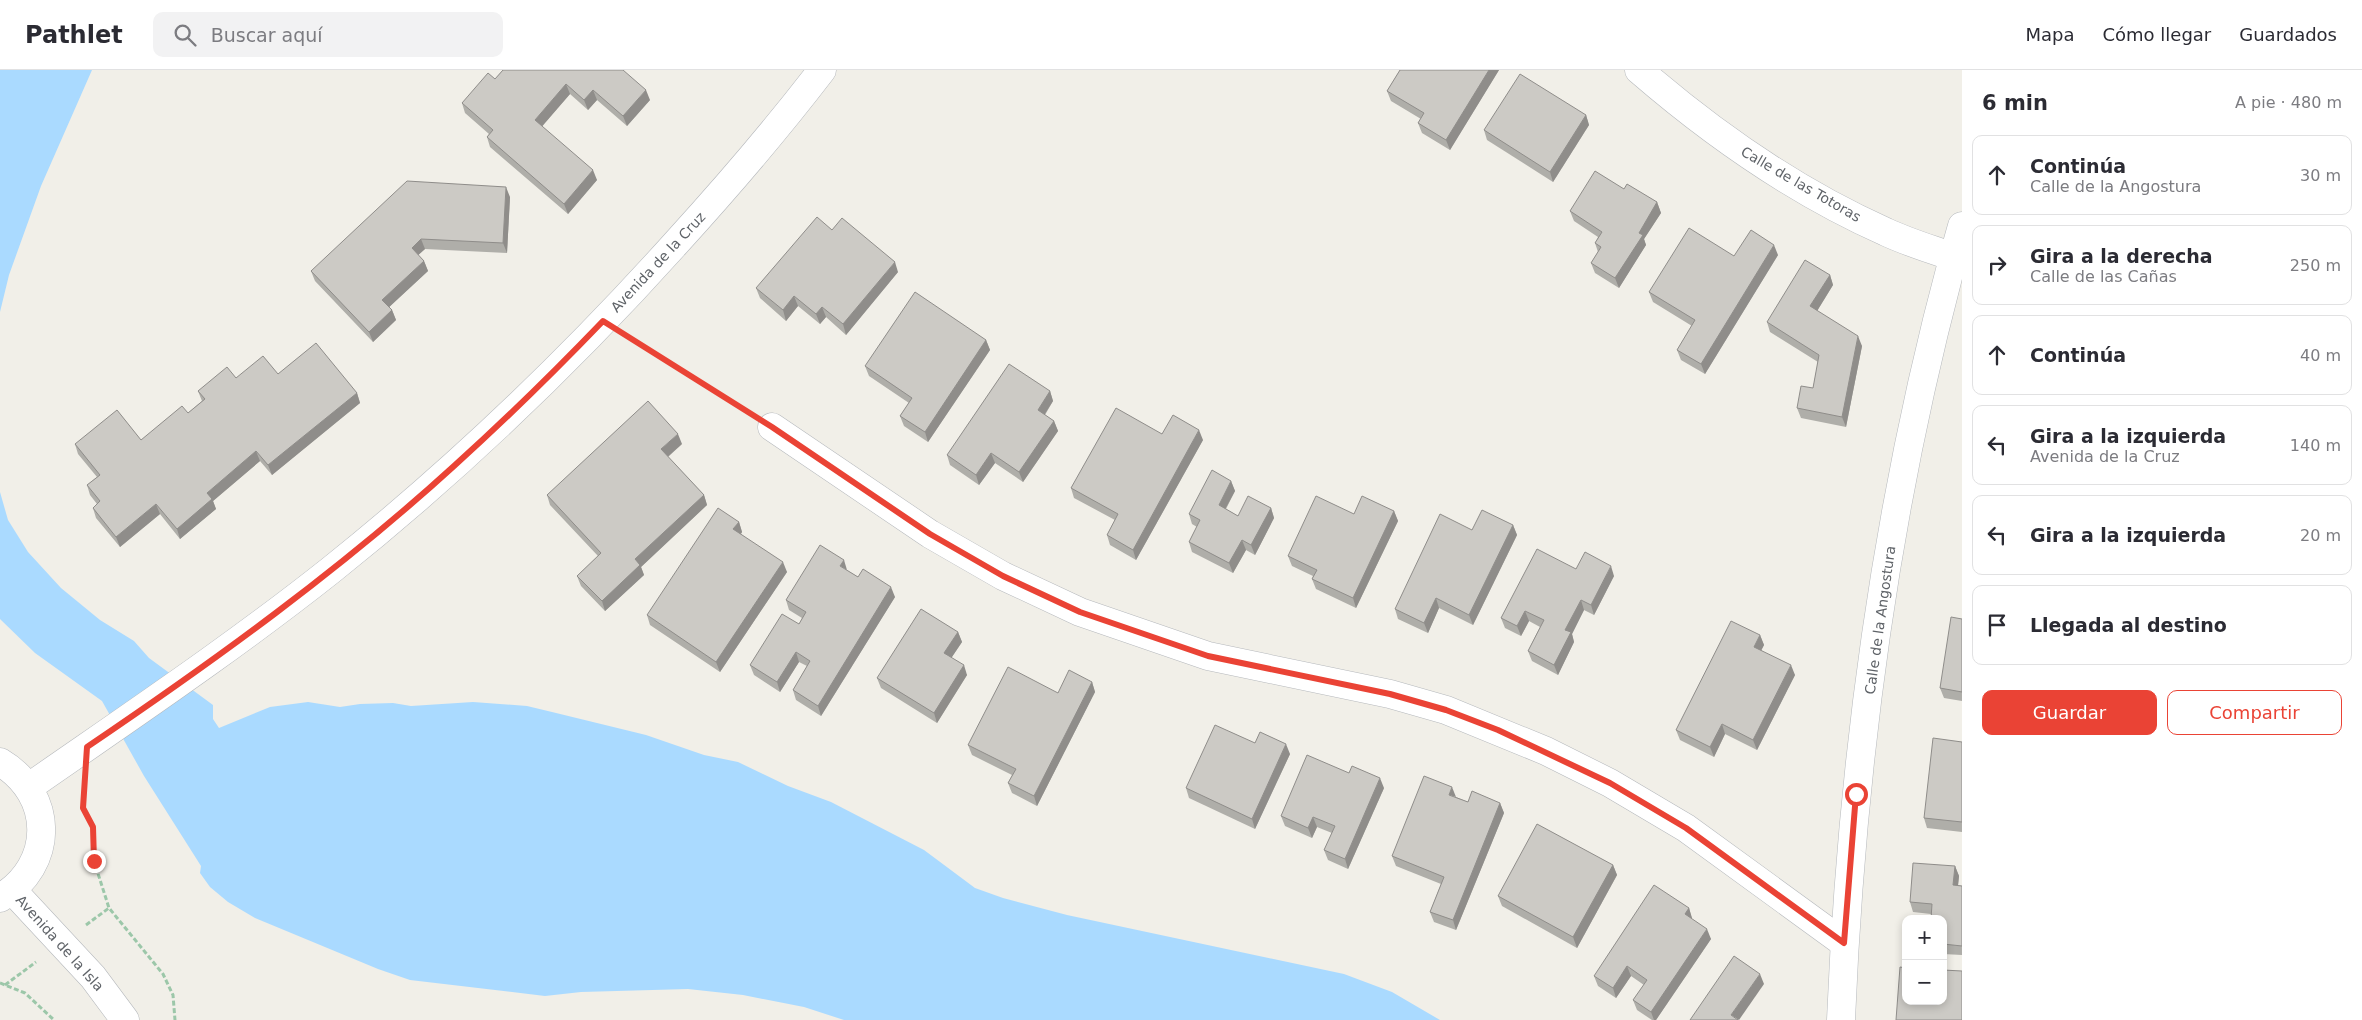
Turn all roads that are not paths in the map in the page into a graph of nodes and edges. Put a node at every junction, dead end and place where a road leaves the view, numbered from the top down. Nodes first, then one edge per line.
1 (822, 70) edge
2 (1639, 70) edge
3 (1962, 226) edge
4 (1953, 257) junction
5 (772, 427) road end
6 (0, 762) edge
7 (29, 787) junction
8 (6, 894) edge
9 (1844, 943) junction
10 (124, 1020) edge
11 (1841, 1020) edge

1 - 7 street, Avenida de la Cruz
2 - 4 street, Calle de las Totoras
3 - 4 street, Calle de la Angostura
4 - 9 street, Calle de la Angostura
5 - 9 street
6 - 7 street
7 - 8 street
8 - 10 street, Avenida de la Isla
9 - 11 street, Calle de la Angostura

